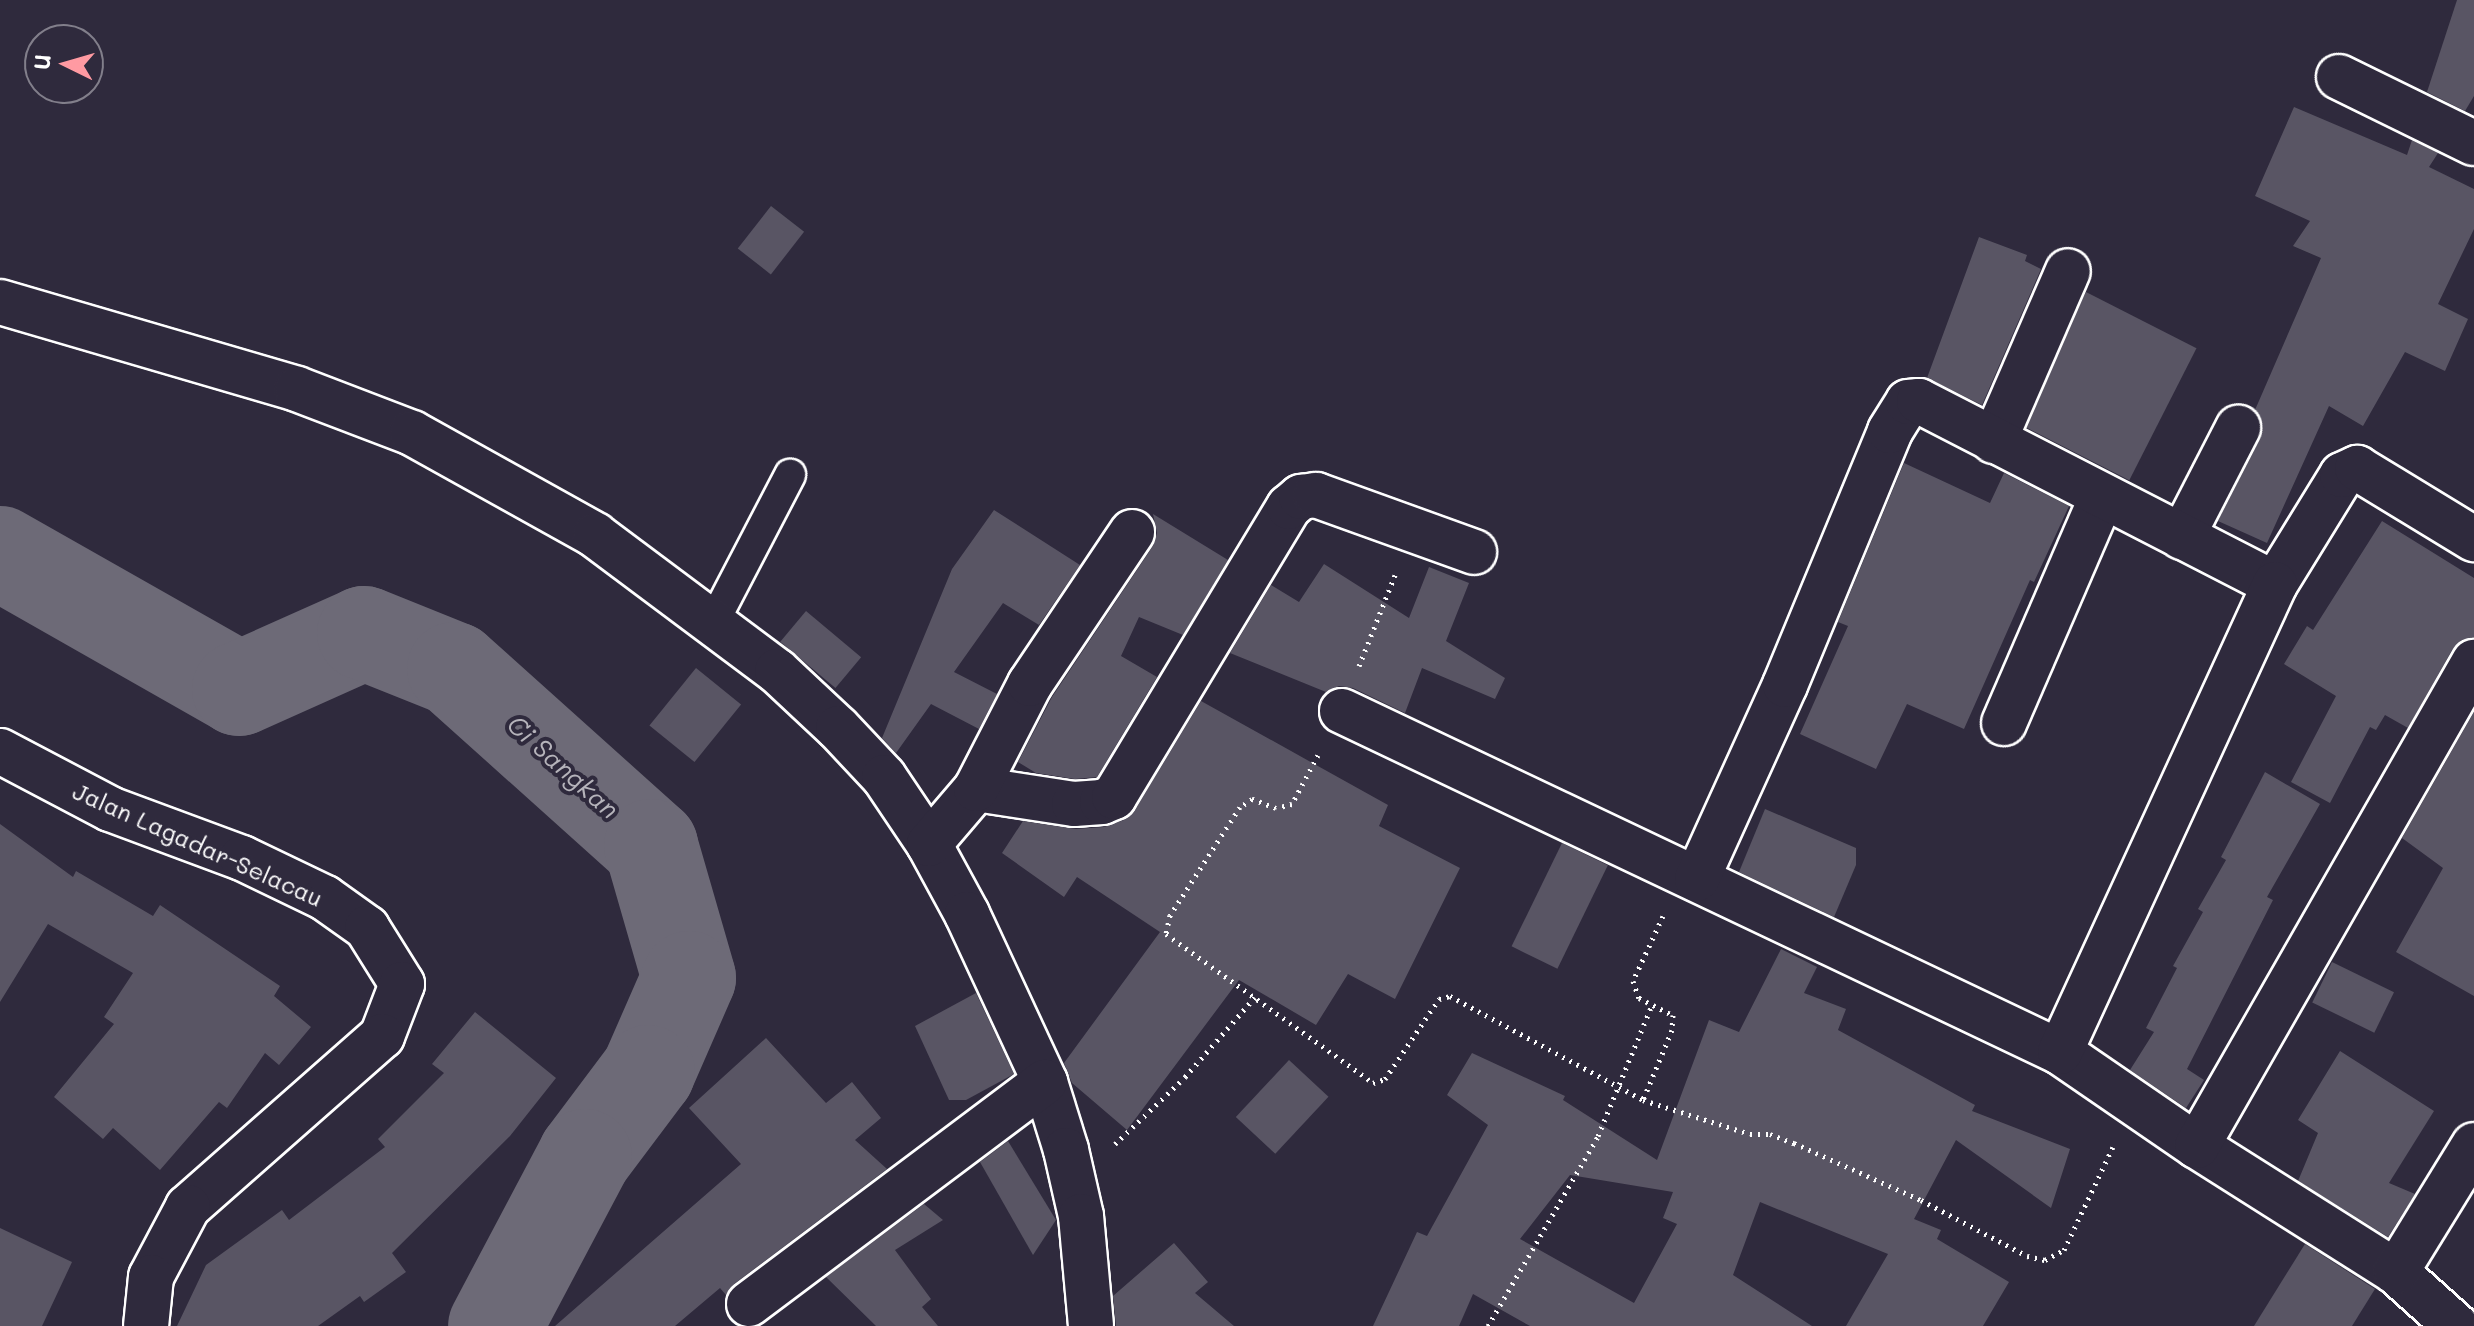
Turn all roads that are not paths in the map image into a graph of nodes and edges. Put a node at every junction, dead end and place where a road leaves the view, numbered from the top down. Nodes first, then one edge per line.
1 (2339, 77) dead end
2 (2474, 143) edge
3 (2068, 271) dead end
4 (0, 302) edge
5 (2238, 428) dead end
6 (1994, 441) junction
7 (790, 475) dead end
8 (2102, 497) junction
9 (1132, 532) dead end
10 (2182, 537) junction
11 (2474, 539) edge
12 (1474, 552) dead end
13 (2275, 584) junction
14 (714, 621) junction
15 (2474, 662) edge
16 (1342, 711) road end
17 (2004, 723) dead end
18 (0, 751) edge
19 (976, 789) junction
20 (929, 844) junction
21 (1690, 875) junction
22 (2060, 1052) junction
23 (1045, 1082) junction
24 (2474, 1145) edge
25 (2197, 1146) junction
26 (2396, 1272) junction
27 (749, 1304) dead end
28 (146, 1326) edge
29 (1091, 1326) edge
30 (2456, 1326) edge

1 - 2 street
3 - 6 street
4 - 14 street
5 - 10 street
6 - 8 street
6 - 21 street
7 - 14 lane
8 - 10 street
8 - 17 street
9 - 19 street
10 - 13 street
11 - 13 street
12 - 19 street
13 - 22 street
14 - 20 street
15 - 25 street
16 - 21 street
18 - 28 street, Jalan Lagadar-Selacau
19 - 20 street
20 - 23 street
21 - 22 street
22 - 25 street
23 - 27 street
23 - 29 street
24 - 26 street
25 - 26 street
26 - 30 street

